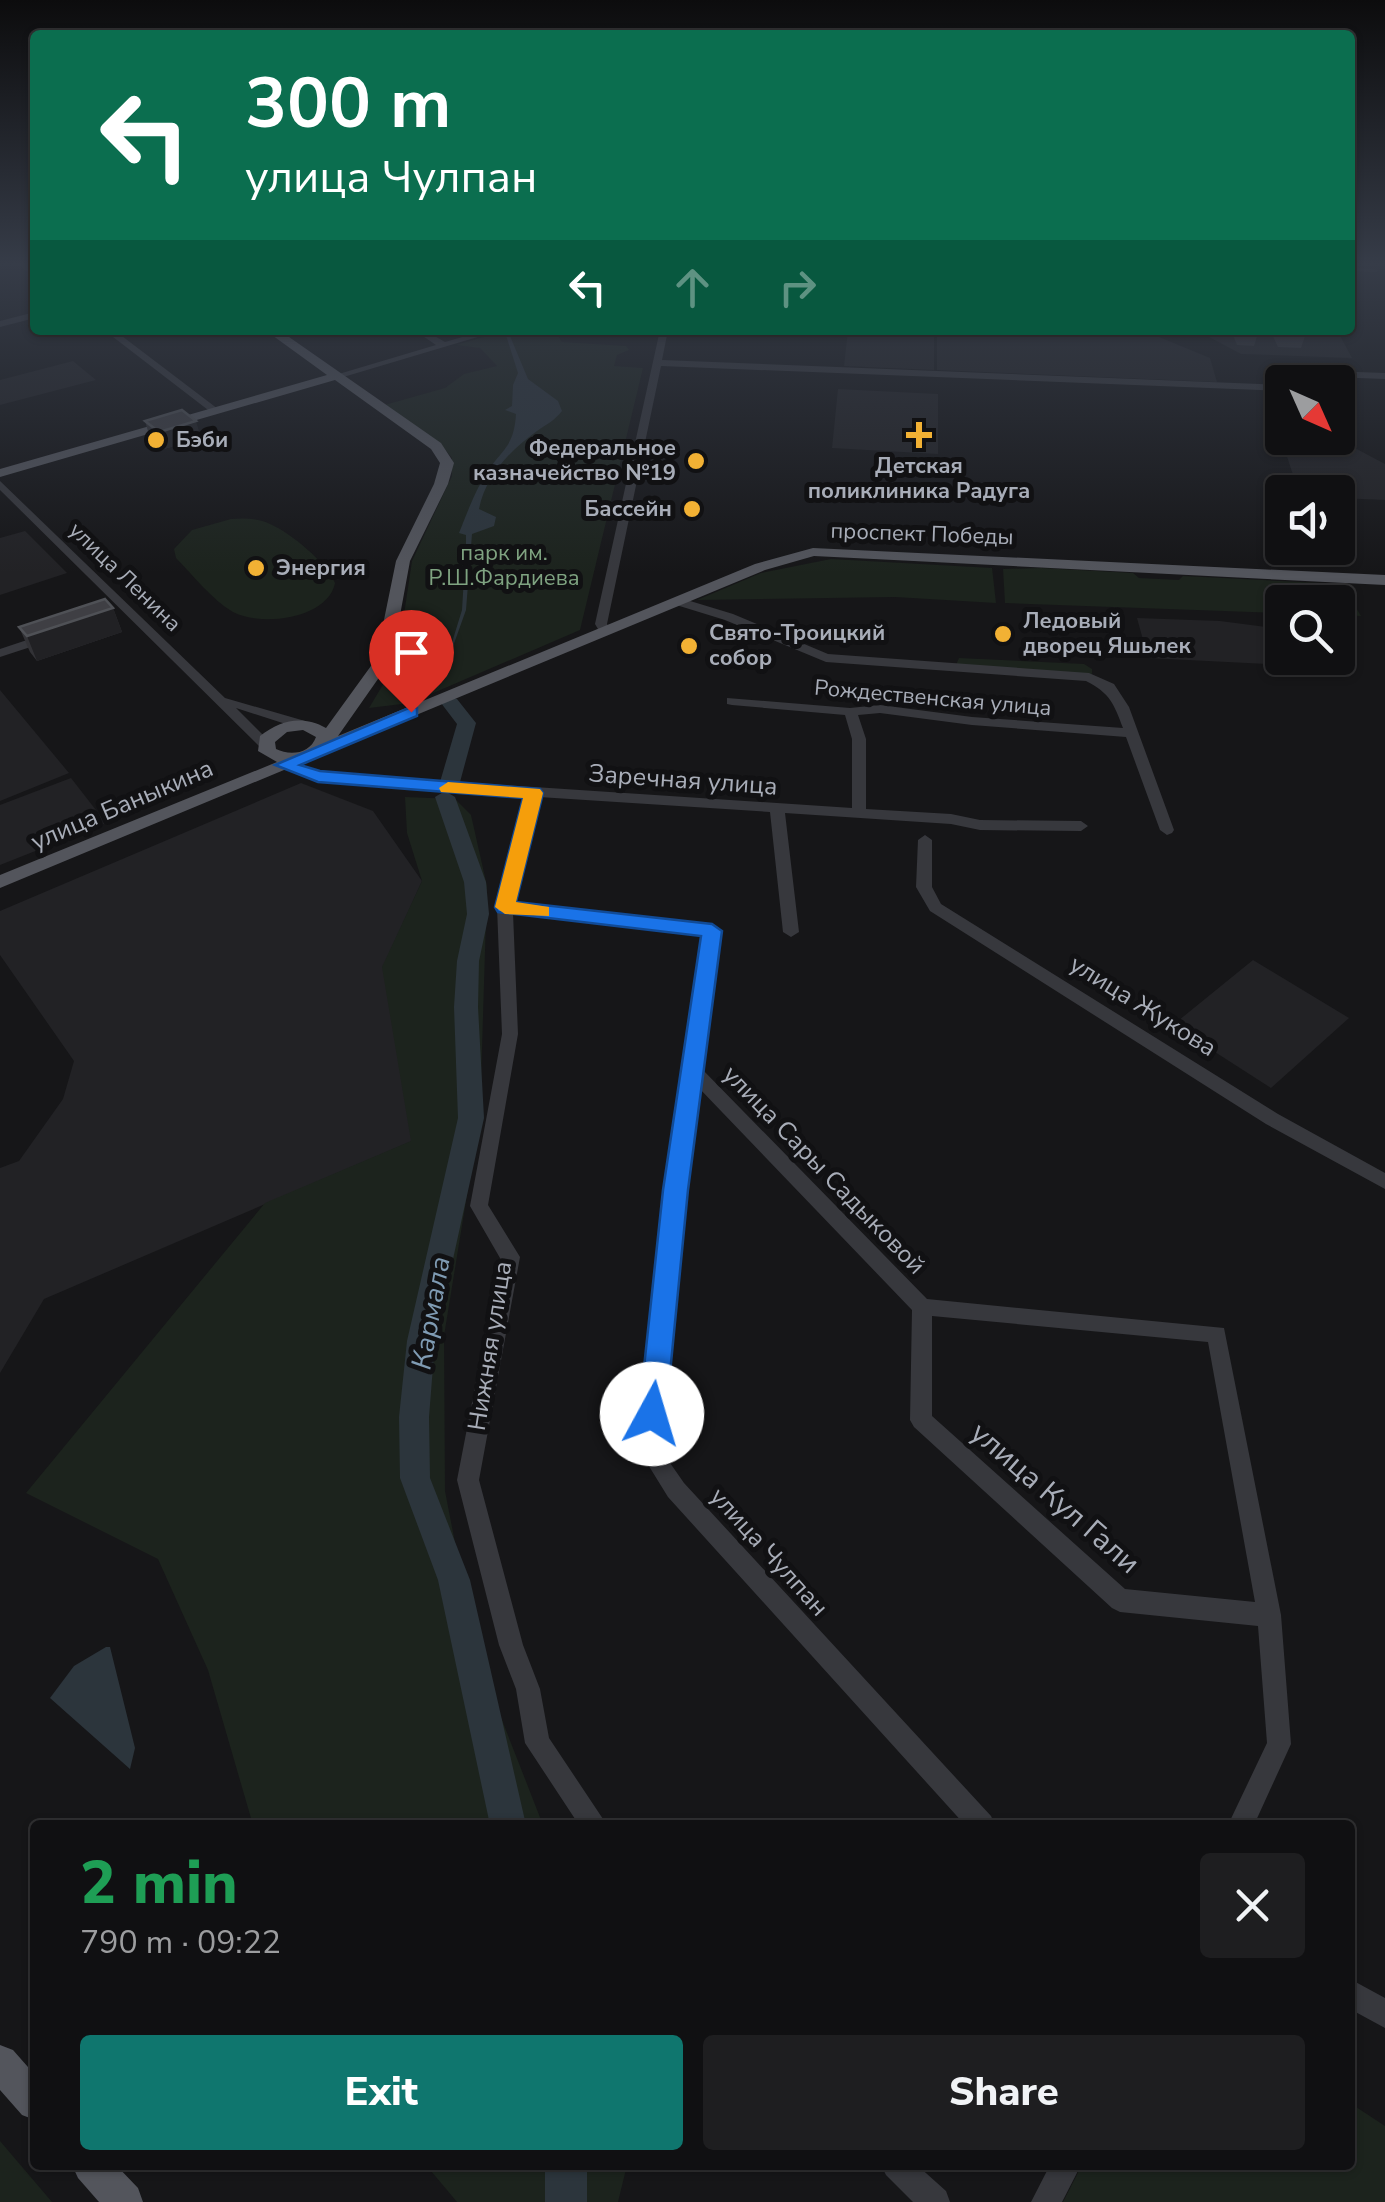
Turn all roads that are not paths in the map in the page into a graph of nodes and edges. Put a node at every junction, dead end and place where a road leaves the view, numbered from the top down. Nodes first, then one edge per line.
1 (157, 367) edge
2 (325, 367) edge
3 (369, 367) edge
4 (659, 367) edge
5 (754, 367) edge
6 (1355, 375) edge
7 (338, 376) junction
8 (1385, 376) edge
9 (1265, 387) edge
10 (215, 411) junction
11 (0, 474) edge
12 (0, 484) edge
13 (1385, 580) edge
14 (677, 601) junction
15 (129, 609) junction
16 (113, 614) edge
17 (69, 630) edge
18 (605, 631) junction
19 (0, 653) edge
20 (222, 699) junction
21 (732, 701) dead end
22 (411, 712) junction
23 (850, 712) junction
24 (343, 720) junction
25 (303, 724) junction
26 (1132, 733) junction
27 (315, 750) junction
28 (274, 755) junction
29 (534, 793) junction
30 (777, 809) junction
31 (859, 814) junction
32 (1081, 826) dead end
33 (1167, 830) dead end
34 (926, 840) dead end
35 (0, 882) edge
36 (505, 907) junction
37 (791, 932) dead end
38 (692, 1069) junction
39 (1385, 1182) edge
40 (922, 1307) junction
41 (1269, 1616) junction
42 (591, 1820) edge
43 (977, 1820) edge
44 (1243, 1820) edge
45 (1355, 1995) edge
46 (1385, 2014) edge
47 (0, 2063) edge
48 (30, 2096) edge
49 (95, 2170) edge
50 (901, 2170) edge
51 (1063, 2170) edge
52 (124, 2202) edge
53 (935, 2202) edge
54 (1046, 2202) edge

1 - 10 street
2 - 7 main road
3 - 7 street
4 - 18 street
5 - 9 street
6 - 8 street
7 - 10 main road
7 - 24 main road
10 - 11 main road
12 - 15 street, улица Ленина
13 - 14 main road, проспект Победы
14 - 18 main road, проспект Победы
14 - 26 street
15 - 16 street
15 - 20 street, улица Ленина
17 - 19 street
18 - 22 main road, проспект Победы
20 - 25 street
20 - 28 street, улица Ленина
21 - 23 street, Рождественская улица
22 - 24 main road
22 - 27 main road, проспект Победы
23 - 26 street, Рождественская улица
23 - 31 street
24 - 25 main road
24 - 27 main road
25 - 27 main road
25 - 28 main road
26 - 33 street
27 - 28 main road, проспект Победы
28 - 29 street, Заречная улица
28 - 35 main road, улица Баныкина
29 - 30 street, Заречная улица
29 - 36 street, Нижняя улица
30 - 31 street, Заречная улица
30 - 37 street
31 - 32 street, Заречная улица
34 - 39 street, улица Жукова
36 - 38 street, улица Чулпан
36 - 42 street, Нижняя улица
38 - 40 street, улица Сары Садыковой
38 - 43 street, улица Чулпан
40 - 41 street, улица Кул Гали
40 - 41 street, улица Сары Садыковой
41 - 44 street
45 - 46 street
47 - 48 main road
49 - 52 main road
50 - 53 street
51 - 54 street

